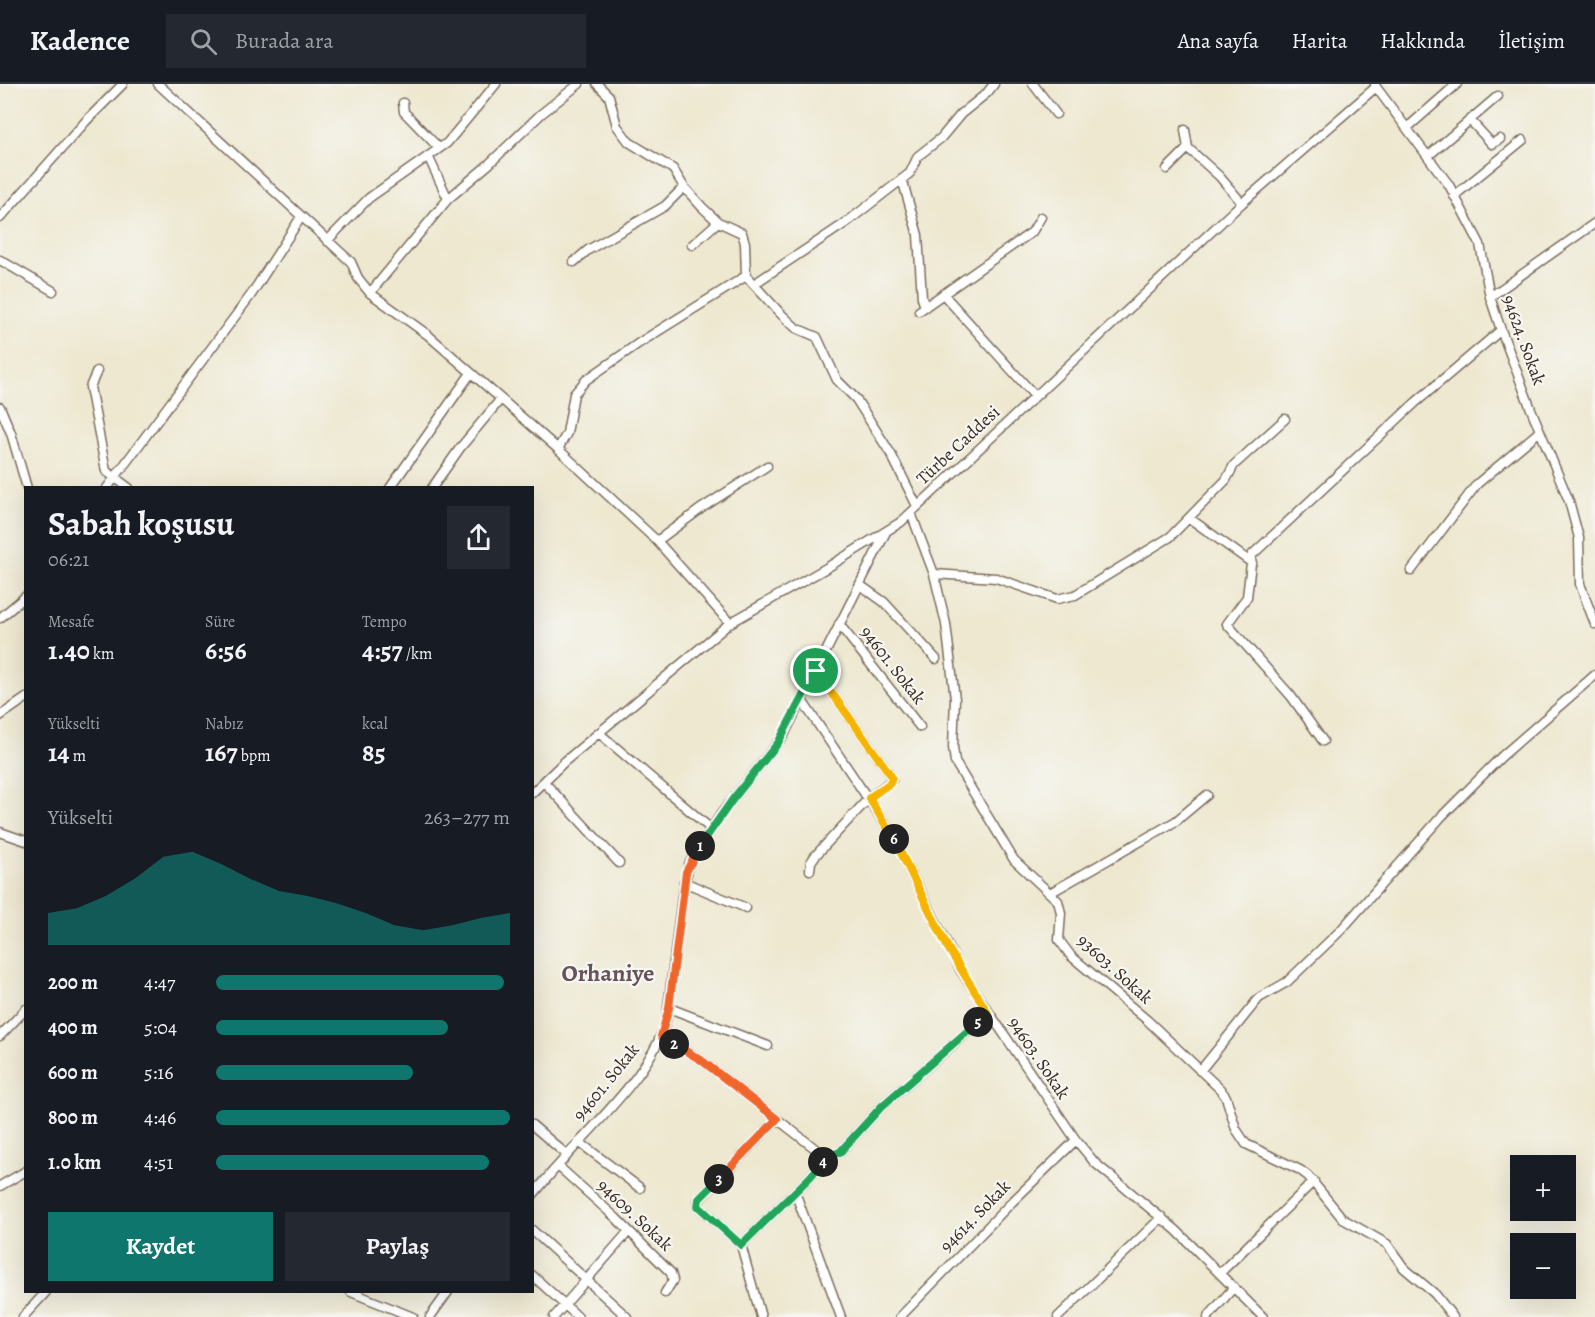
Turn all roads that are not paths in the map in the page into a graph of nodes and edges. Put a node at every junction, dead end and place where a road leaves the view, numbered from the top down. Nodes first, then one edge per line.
1 (123, 84) edge
2 (158, 84) edge
3 (496, 84) edge
4 (579, 84) edge
5 (597, 84) edge
6 (994, 84) edge
7 (1033, 84) edge
8 (1457, 84) edge
9 (1376, 85) edge
10 (1498, 96) dead end
11 (403, 103) dead end
12 (1056, 114) dead end
13 (1470, 120) junction
14 (1407, 128) junction
15 (1185, 130) dead end
16 (1500, 139) dead end
17 (1523, 140) dead end
18 (438, 147) junction
19 (1188, 148) junction
20 (428, 156) junction
21 (1428, 156) junction
22 (1167, 169) dead end
23 (902, 179) junction
24 (684, 187) junction
25 (1455, 196) junction
26 (448, 199) junction
27 (1242, 203) junction
28 (301, 217) junction
29 (1041, 217) dead end
30 (0, 218) edge
31 (718, 222) junction
32 (1595, 223) edge
33 (327, 241) junction
34 (692, 246) dead end
35 (0, 260) edge
36 (574, 262) dead end
37 (746, 276) junction
38 (754, 284) junction
39 (53, 291) dead end
40 (370, 293) junction
41 (944, 294) junction
42 (1490, 297) junction
43 (1501, 330) junction
44 (97, 371) dead end
45 (471, 373) junction
46 (1035, 396) junction
47 (500, 400) junction
48 (0, 407) edge
49 (1285, 419) dead end
50 (1540, 431) junction
51 (558, 449) junction
52 (767, 466) dead end
53 (114, 478) junction
54 (26, 486) edge
55 (108, 486) edge
56 (126, 486) edge
57 (391, 486) edge
58 (433, 486) edge
59 (914, 509) junction
60 (1189, 518) junction
61 (886, 531) junction
62 (657, 541) junction
63 (1252, 563) junction
64 (1411, 571) dead end
65 (934, 573) junction
66 (860, 585) junction
67 (24, 598) edge
68 (0, 618) edge
69 (730, 623) junction
70 (839, 624) junction
71 (1595, 624) edge
72 (936, 659) dead end
73 (816, 671) junction
74 (1595, 675) edge
75 (24, 699) edge
76 (801, 699) junction
77 (0, 716) edge
78 (921, 727) dead end
79 (599, 733) junction
80 (1323, 741) dead end
81 (544, 782) junction
82 (534, 791) edge
83 (1207, 795) dead end
84 (869, 798) junction
85 (711, 829) junction
86 (0, 832) edge
87 (24, 840) edge
88 (619, 863) dead end
89 (810, 870) dead end
90 (684, 882) junction
91 (1050, 893) junction
92 (746, 909) dead end
93 (669, 1008) junction
94 (24, 1011) edge
95 (988, 1013) junction
96 (0, 1035) edge
97 (661, 1036) junction
98 (768, 1046) dead end
99 (1200, 1071) junction
100 (777, 1119) junction
101 (534, 1127) edge
102 (1076, 1140) junction
103 (579, 1142) junction
104 (567, 1155) junction
105 (826, 1157) junction
106 (558, 1166) junction
107 (24, 1172) edge
108 (1314, 1181) junction
109 (0, 1186) edge
110 (640, 1188) dead end
111 (795, 1192) junction
112 (534, 1194) edge
113 (1162, 1217) junction
114 (629, 1231) junction
115 (534, 1232) edge
116 (741, 1245) junction
117 (1220, 1273) junction
118 (534, 1277) edge
119 (587, 1280) junction
120 (1234, 1287) junction
121 (45, 1293) edge
122 (353, 1293) edge
123 (447, 1293) edge
124 (665, 1293) dead end
125 (564, 1305) junction
126 (23, 1317) edge
127 (413, 1317) edge
128 (430, 1317) edge
129 (554, 1317) edge
130 (578, 1317) edge
131 (627, 1317) edge
132 (761, 1317) edge
133 (841, 1317) edge
134 (900, 1317) edge
135 (1058, 1317) edge
136 (1208, 1317) edge
137 (1263, 1317) edge
138 (1453, 1317) edge

1 - 30 street
2 - 28 street
3 - 18 street
4 - 26 street
5 - 24 street
6 - 23 street
7 - 12 street
8 - 14 street
9 - 14 street, 94624. Sokak
9 - 27 street, Türbe Caddesi
10 - 13 street
11 - 18 street
13 - 16 street
13 - 21 street
14 - 21 street, 94624. Sokak
15 - 19 street
17 - 25 street
18 - 20 street
19 - 22 street
19 - 27 street
20 - 26 street
20 - 33 street
21 - 25 street, 94624. Sokak
23 - 38 street
23 - 41 street
24 - 31 street
24 - 36 street
25 - 42 street, 94624. Sokak
26 - 40 street
27 - 46 street, Türbe Caddesi
28 - 33 street
28 - 53 street
29 - 41 street
31 - 34 street
31 - 37 street
32 - 42 street
33 - 40 street
35 - 39 street
37 - 38 street, 93603. Sokak
37 - 51 street
38 - 59 street, 93603. Sokak
40 - 45 street
41 - 46 street
42 - 43 street, 94624. Sokak
43 - 50 street, 94624. Sokak
43 - 63 street
44 - 53 street
45 - 47 street
45 - 57 street
46 - 59 street, Türbe Caddesi
47 - 51 street
47 - 58 street
48 - 54 street
49 - 60 street
50 - 64 street
50 - 71 street, 94624. Sokak
51 - 62 street
52 - 62 street
53 - 55 street
53 - 56 street
59 - 61 street, Türbe Caddesi
59 - 65 street, 93603. Sokak
60 - 63 street
60 - 65 street
61 - 66 street, 94601. Sokak
61 - 69 street, Türbe Caddesi
62 - 69 street
63 - 80 street
65 - 91 street, 93603. Sokak
66 - 70 street, 94601. Sokak
66 - 72 street, 94601. Sokak
67 - 68 street
69 - 79 street, Türbe Caddesi
70 - 73 street, 94601. Sokak
70 - 78 street, 94601. Sokak
73 - 76 street, 94601. Sokak
73 - 84 street
74 - 99 street
75 - 77 street
76 - 84 street, 94603. Sokak
76 - 85 street, 94601. Sokak
79 - 81 street, Türbe Caddesi
79 - 85 street
81 - 82 street, Türbe Caddesi
81 - 88 street
83 - 91 street
84 - 89 street
84 - 95 street, 94603. Sokak
85 - 90 street, 94601. Sokak
86 - 87 street
90 - 92 street
90 - 93 street, 94601. Sokak
91 - 99 street, 93603. Sokak
93 - 97 street, 94601. Sokak
93 - 98 street
94 - 96 street
95 - 102 street, 94603. Sokak
95 - 105 street
97 - 100 street
97 - 103 street, 94601. Sokak
99 - 108 street, 93603. Sokak
100 - 105 street
100 - 116 street
101 - 104 street
102 - 113 street, 94603. Sokak
102 - 134 street, 94614. Sokak
103 - 104 street, 94601. Sokak
103 - 110 street, 94601. Sokak
104 - 106 street, 94601. Sokak
105 - 111 street
106 - 112 street, 94601. Sokak
106 - 114 street, 94609. Sokak
107 - 109 street
108 - 117 street
108 - 138 street, 93603. Sokak
111 - 116 street
111 - 133 street
113 - 117 street, 94603. Sokak
113 - 135 street
114 - 119 street
114 - 124 street, 94609. Sokak
115 - 119 street
116 - 132 street
117 - 120 street, 94603. Sokak
118 - 125 street
119 - 125 street
119 - 131 street
120 - 136 street
120 - 137 street, 94603. Sokak
121 - 126 street
122 - 127 street
123 - 128 street
125 - 129 street
125 - 130 street

